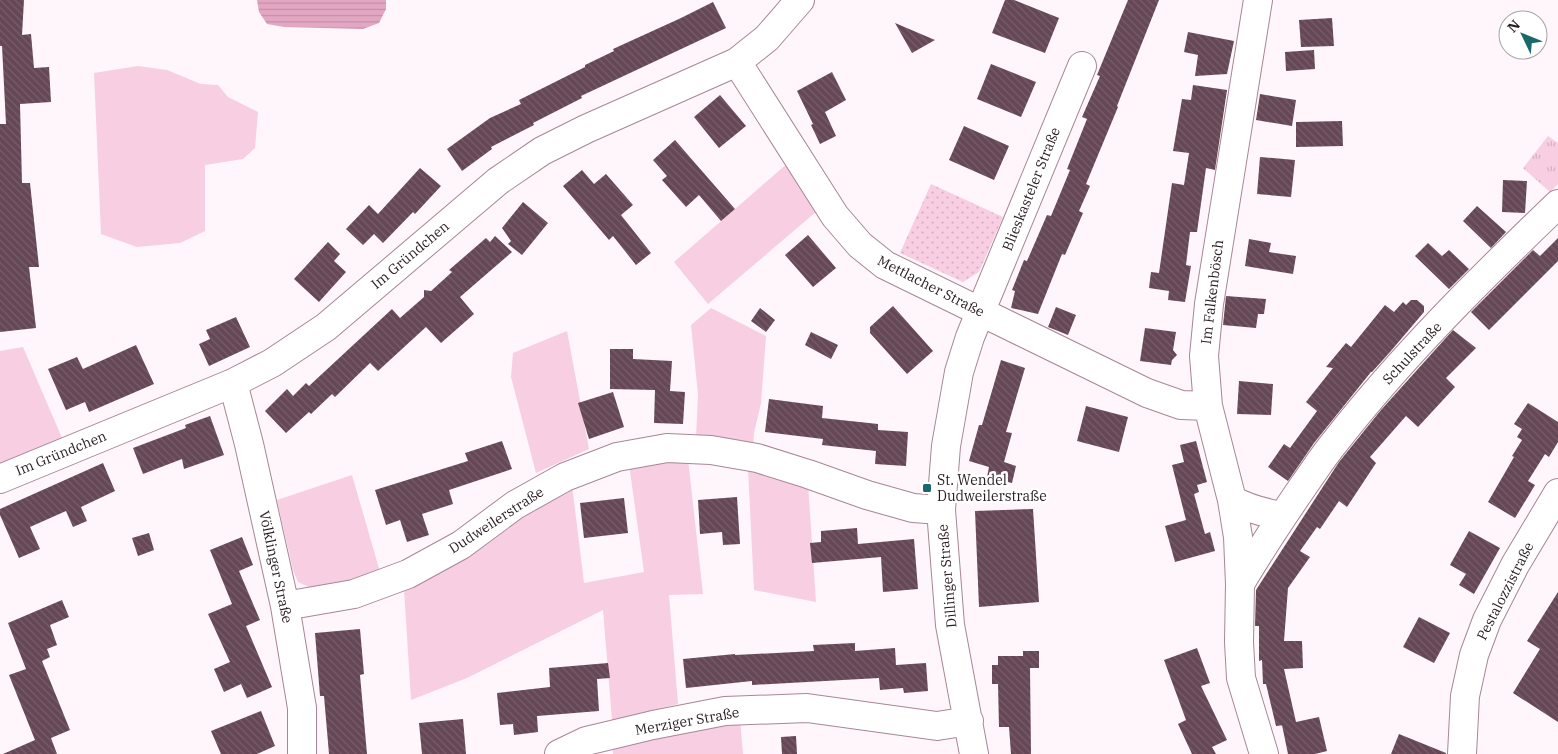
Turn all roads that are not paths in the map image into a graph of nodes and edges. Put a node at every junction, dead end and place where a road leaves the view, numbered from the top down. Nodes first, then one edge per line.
1 (800, 0) edge
2 (1258, 0) edge
3 (737, 62) junction
4 (1082, 66) dead end
5 (1558, 204) edge
6 (980, 311) junction
7 (233, 383) junction
8 (1208, 406) junction
9 (0, 479) edge
10 (1558, 493) edge
11 (1232, 500) junction
12 (941, 510) junction
13 (1283, 516) junction
14 (1240, 584) junction
15 (285, 606) junction
16 (969, 721) junction
17 (302, 754) edge
18 (559, 754) edge
19 (974, 754) edge
20 (1264, 754) edge
21 (1462, 754) edge

1 - 3 street, Im Gründchen
2 - 8 street, Im Falkenbösch
3 - 6 street, Mettlacher Straße
3 - 7 street, Im Gründchen
4 - 6 street, Blieskasteler Straße
5 - 13 street, Schulstraße
6 - 8 street, Mettlacher Straße
6 - 12 street, Dillinger Straße
7 - 9 street, Im Gründchen
7 - 15 street, Völklinger Straße
8 - 11 street, Im Falkenbösch
10 - 21 street, Pestalozzistraße
11 - 13 street
11 - 14 street, Im Falkenbösch
12 - 15 street, Dudweilerstraße
12 - 16 street, Dillinger Straße
13 - 14 street, Schulstraße
14 - 20 street, Im Falkenbösch
15 - 17 street, Völklinger Straße
16 - 18 street, Merziger Straße
16 - 19 street, Dillinger Straße

